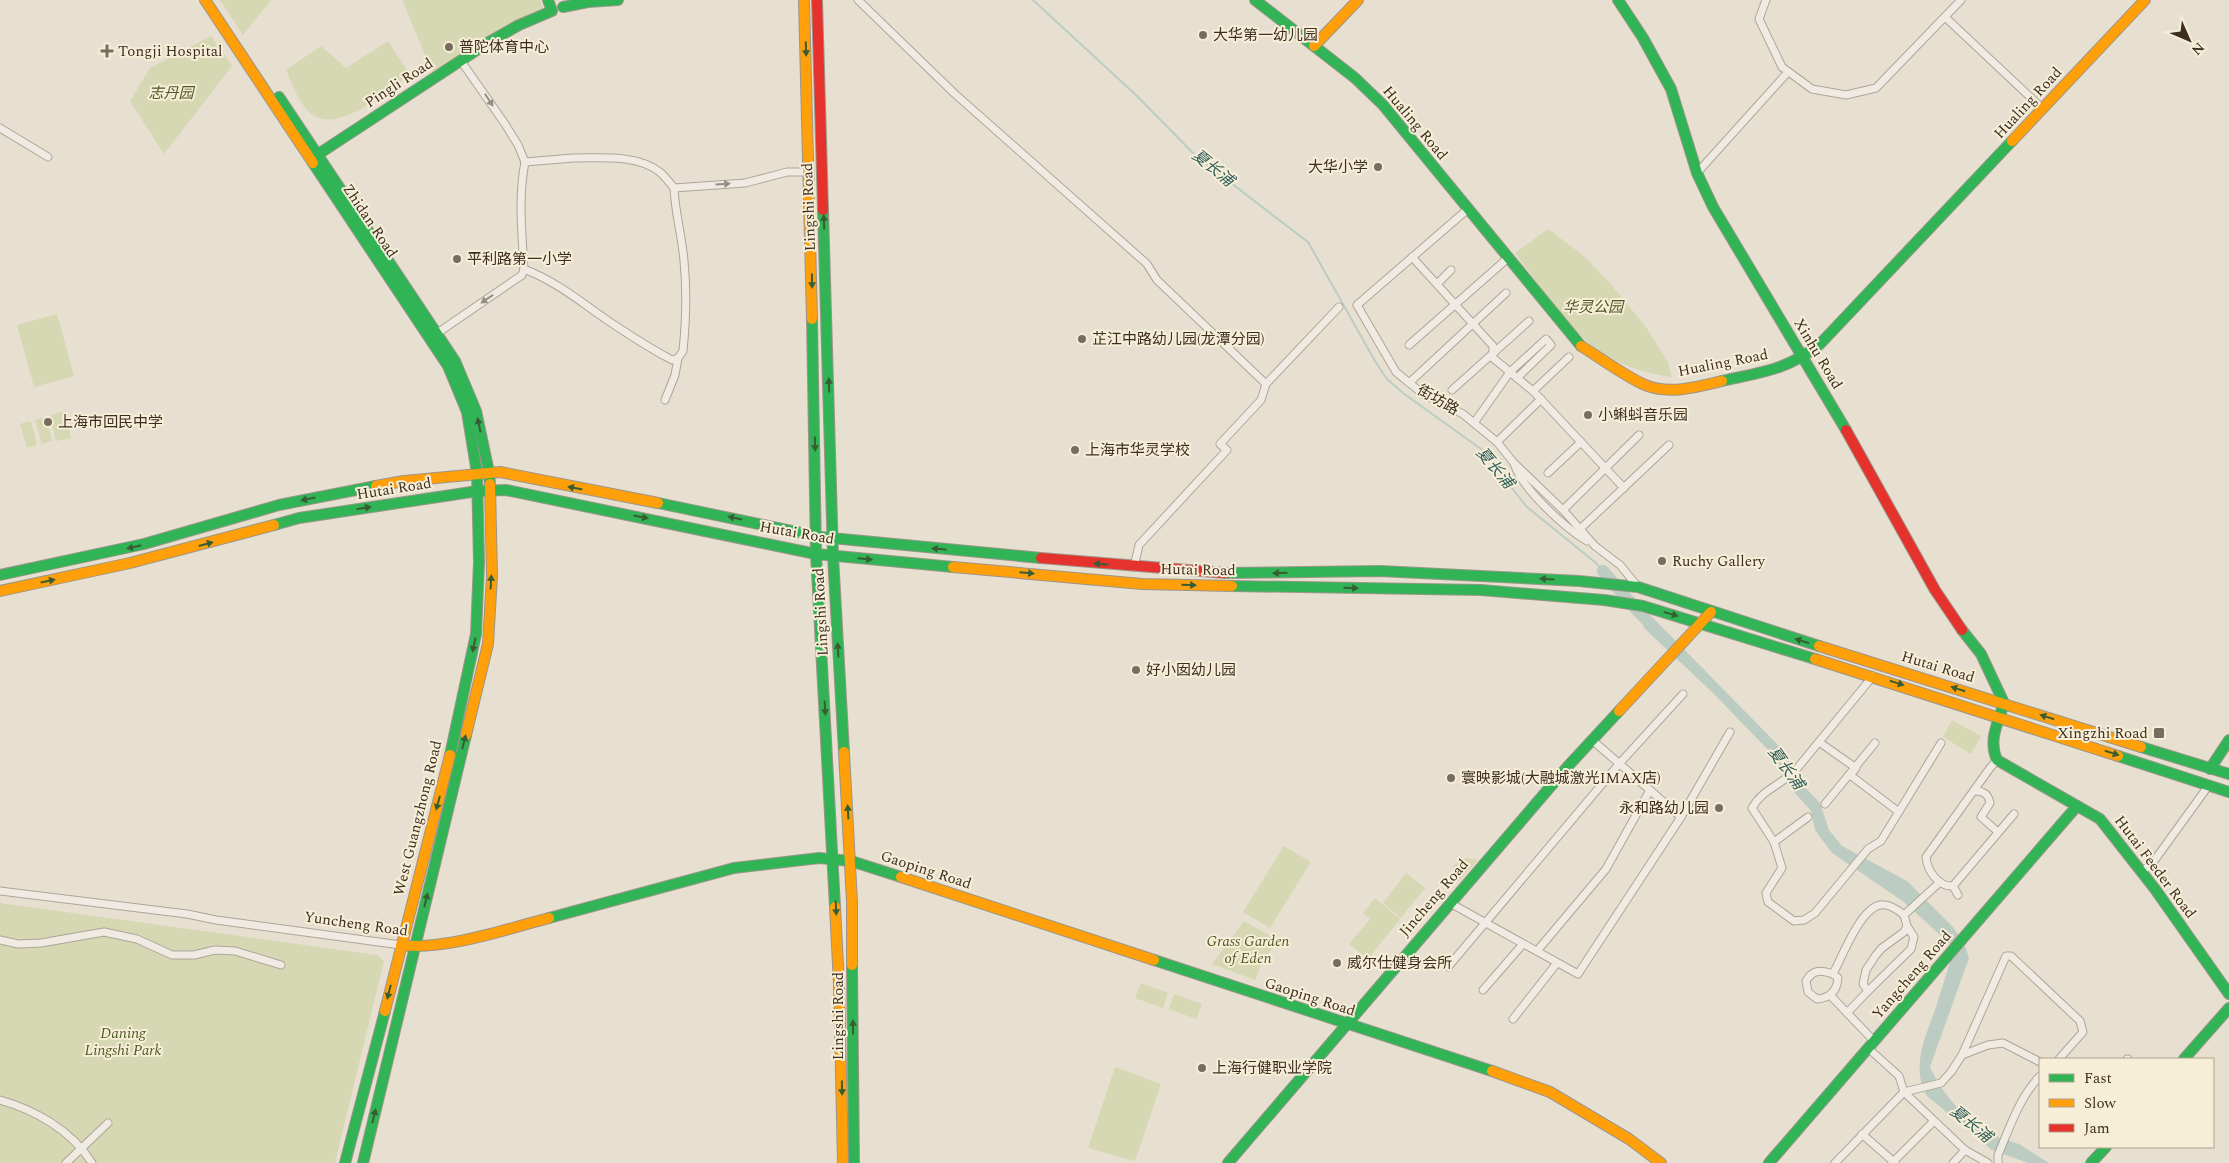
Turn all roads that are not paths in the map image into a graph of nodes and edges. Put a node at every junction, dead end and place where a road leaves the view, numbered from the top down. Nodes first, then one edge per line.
1 (205, 0) edge
2 (214, 0) edge
3 (548, 0) edge
4 (618, 0) edge
5 (804, 0) edge
6 (817, 0) edge
7 (858, 0) edge
8 (1255, 0) edge
9 (1358, 0) edge
10 (1618, 0) edge
11 (1766, 0) edge
12 (1961, 0) edge
13 (2145, 0) edge
14 (563, 7) joint
15 (552, 11) junction
16 (1945, 17) junction
17 (1314, 46) junction
18 (461, 61) junction
19 (1788, 72) junction
20 (2043, 109) junction
21 (0, 128) edge
22 (48, 157) dead end
23 (314, 157) junction
24 (525, 162) junction
25 (810, 172) junction
26 (1697, 173) junction
27 (674, 188) junction
28 (1468, 209) junction
29 (1412, 257) junction
30 (1508, 258) junction
31 (524, 269) junction
32 (1451, 270) dead end
33 (1437, 284) junction
34 (1506, 294) dead end
35 (1455, 304) junction
36 (1339, 307) dead end
37 (1529, 320) dead end
38 (1473, 324) junction
39 (436, 334) junction
40 (1409, 345) dead end
41 (1493, 353) junction
42 (1569, 357) dead end
43 (678, 358) junction
44 (1802, 358) junction
45 (1510, 372) junction
46 (1518, 378) junction
47 (1409, 383) junction
48 (1266, 384) junction
49 (1452, 390) dead end
50 (1533, 391) junction
51 (1541, 399) junction
52 (665, 400) dead end
53 (1474, 423) junction
54 (1639, 435) dead end
55 (1497, 442) junction
56 (1581, 442) junction
57 (1669, 445) dead end
58 (1514, 463) junction
59 (1605, 467) junction
60 (489, 472) junction
61 (477, 473) junction
62 (1548, 473) dead end
63 (1624, 488) junction
64 (490, 490) junction
65 (478, 491) junction
66 (1563, 510) junction
67 (1580, 529) junction
68 (817, 536) junction
69 (834, 538) junction
70 (1595, 546) junction
71 (816, 554) junction
72 (833, 556) junction
73 (1134, 568) junction
74 (0, 575) edge
75 (1638, 587) junction
76 (0, 591) edge
77 (1711, 612) junction
78 (1700, 622) junction
79 (1873, 676) junction
80 (1683, 694) dead end
81 (2004, 703) junction
82 (1999, 716) junction
83 (1730, 732) dead end
84 (1592, 740) junction
85 (2229, 740) edge
86 (1819, 742) junction
87 (1875, 743) dead end
88 (1941, 743) dead end
89 (1998, 760) junction
90 (1619, 764) junction
91 (1856, 768) junction
92 (2210, 769) junction
93 (2229, 774) edge
94 (1850, 776) junction
95 (2209, 785) junction
96 (1650, 790) junction
97 (1975, 791) junction
98 (2229, 792) edge
99 (1825, 804) dead end
100 (2077, 806) junction
101 (1899, 812) junction
102 (2014, 814) dead end
103 (1681, 817) junction
104 (1808, 818) dead end
105 (1998, 832) junction
106 (1774, 842) junction
107 (833, 859) junction
108 (850, 861) junction
109 (2142, 872) junction
110 (1940, 882) junction
111 (1953, 886) junction
112 (0, 891) edge
113 (1958, 895) dead end
114 (1450, 903) junction
115 (1906, 913) junction
116 (1485, 923) junction
117 (1907, 926) junction
118 (0, 940) edge
119 (1522, 944) junction
120 (401, 945) junction
121 (415, 947) junction
122 (1536, 951) junction
123 (1557, 963) junction
124 (282, 964) dead end
125 (1448, 967) dead end
126 (1833, 974) junction
127 (1483, 990) dead end
128 (1868, 991) junction
129 (2229, 994) edge
130 (1830, 995) junction
131 (2229, 1008) edge
132 (1847, 1013) junction
133 (1513, 1018) dead end
134 (1345, 1024) junction
135 (1871, 1045) junction
136 (1962, 1055) junction
137 (2060, 1058) edge
138 (2185, 1058) edge
139 (2039, 1061) edge
140 (2039, 1077) edge
141 (1904, 1092) junction
142 (0, 1100) edge
143 (1934, 1121) junction
144 (108, 1123) dead end
145 (1862, 1134) junction
146 (82, 1148) junction
147 (2105, 1148) edge
148 (1964, 1150) junction
149 (346, 1158) edge
150 (363, 1160) edge
151 (1894, 1162) edge
152 (66, 1163) edge
153 (92, 1163) edge
154 (843, 1163) edge
155 (854, 1163) edge
156 (1228, 1163) edge
157 (1661, 1163) edge
158 (1769, 1163) edge
159 (1835, 1163) edge
160 (1953, 1163) edge
161 (1988, 1163) edge
162 (1998, 1163) edge
163 (2091, 1163) edge

1 - 23 main road, Zhidan Road
2 - 23 main road, Zhidan Road
3 - 15 main road
4 - 14 main road, Pingli Road
5 -> 25 main road, Lingshi Road
69 -> 6 main road, Lingshi Road
7 - 48 street
8 - 17 main road, Hualing Road
9 - 17 main road
10 - 26 main road, Xinhu Road
11 - 19 street
12 - 16 street
13 - 20 main road, Hualing Road
14 - 15 street, Pingli Road
15 - 18 main road, Pingli Road
16 - 19 street
16 - 20 street
17 - 28 main road, Hualing Road
18 - 23 main road, Pingli Road
18 -> 24 street
19 - 26 street
20 - 44 main road, Hualing Road
21 - 22 street
23 - 39 main road, Zhidan Road
23 - 61 main road, Zhidan Road
24 - 27 street
24 - 31 street
27 -> 25 street
25 -> 68 main road, Lingshi Road
26 - 44 main road, Xinhu Road
27 - 43 street
28 - 29 street, 街坊路
28 - 30 main road, Hualing Road
29 - 33 street
29 - 47 street, 街坊路
30 - 35 street
30 - 44 main road, Hualing Road
31 -> 39 street
31 - 43 street
32 - 33 street
33 - 35 street
34 - 38 street
35 - 38 street
35 - 40 street
36 - 48 street
37 - 41 street
38 - 41 street
38 - 47 street
60 -> 39 main road, Zhidan Road
41 - 45 street
41 - 49 street
42 - 50 street
43 - 52 street
44 - 81 main road, Xinhu Road
45 - 46 street
45 - 46 street
45 - 53 street
46 - 50 street
47 - 53 street, 街坊路
48 - 73 street
50 - 51 street
51 - 55 street
51 - 56 street
53 - 55 street, 街坊路
54 - 59 street
55 - 58 street, 街坊路
56 - 59 street
56 - 62 street
57 - 63 street
58 - 66 street, 街坊路
58 - 70 street
59 - 63 street
59 - 66 street
60 - 61 main road, Hutai Road
60 - 64 main road, West Guangzhong Road
68 -> 60 main road, Hutai Road
61 - 65 main road, West Guangzhong Road
61 -> 74 main road, Hutai Road
63 - 67 street
64 - 65 main road, Hutai Road
64 -> 71 main road, Hutai Road
121 -> 64 main road, West Guangzhong Road
76 -> 65 main road, Hutai Road
65 -> 120 main road, West Guangzhong Road
66 - 67 street, 街坊路
67 - 70 street, 街坊路
68 - 69 main road, Hutai Road
68 - 71 main road, Lingshi Road
69 - 72 main road, Lingshi Road
73 -> 69 main road, Hutai Road
70 - 75 street, 街坊路
71 - 72 main road, Hutai Road
71 -> 107 main road, Lingshi Road
72 -> 78 main road, Hutai Road
108 -> 72 main road, Lingshi Road
75 -> 73 main road, Hutai Road
75 - 77 main road, Hutai Road
77 - 78 main road
81 -> 77 main road, Hutai Road
78 - 79 main road, Hutai Road
78 - 84 main road, Jincheng Road
79 -> 82 main road, Hutai Road
79 - 86 street
80 - 90 street
81 - 82 main road
92 -> 81 main road, Hutai Road
82 - 89 main road
82 -> 95 main road, Hutai Road
83 - 103 street
84 - 90 street
84 - 114 main road, Jincheng Road
85 - 92 main road
86 - 91 street
86 - 106 street
87 - 91 street
88 - 101 street
89 - 97 street
89 - 100 main road, Hutai Feeder Road
90 - 96 street
90 - 116 street
91 - 94 street
92 - 93 main road, Hutai Road
94 - 99 street
94 - 101 street
95 - 98 main road, Hutai Road
95 - 109 street
96 - 103 street
96 - 122 street
97 - 105 street
97 - 110 street
100 - 109 main road, Hutai Feeder Road
100 - 135 main road, Yangcheng Road
101 - 106 street
102 - 105 street
103 - 123 street
104 - 106 street
105 - 111 street
107 - 108 main road, Yuncheng Road
107 - 121 main road, Yuncheng Road
107 -> 154 main road, Lingshi Road
108 - 134 main road, Gaoping Road
155 -> 108 main road, Lingshi Road
109 - 129 main road, Hutai Feeder Road
110 - 111 street
110 - 115 street
111 - 113 street
112 - 120 street, Yuncheng Road
114 - 116 street
114 - 134 main road, Jincheng Road
115 - 117 street
115 - 126 street
116 - 119 street
116 - 125 street
117 - 128 street
117 - 128 street
118 - 124 street
119 - 122 street
119 - 127 street
120 - 121 main road, Yuncheng Road
120 -> 149 main road, West Guangzhong Road
150 -> 121 main road, West Guangzhong Road
122 - 123 street
123 - 133 street
126 - 130 street
126 - 130 street
128 - 132 street
130 - 132 street
131 - 138 main road
132 - 135 street
134 - 156 main road, Jincheng Road
134 - 157 main road, Gaoping Road
135 - 141 street
135 - 158 main road, Yangcheng Road
136 - 137 street
136 - 139 street
136 - 141 street
140 - 162 street
141 - 143 street
141 - 145 street
142 - 146 street
143 - 148 street
143 - 151 street
144 - 146 street
145 - 151 street
145 - 159 street
146 - 152 street
146 - 153 street
147 - 163 main road
148 - 160 street
148 - 161 street
149 - 150 main road

